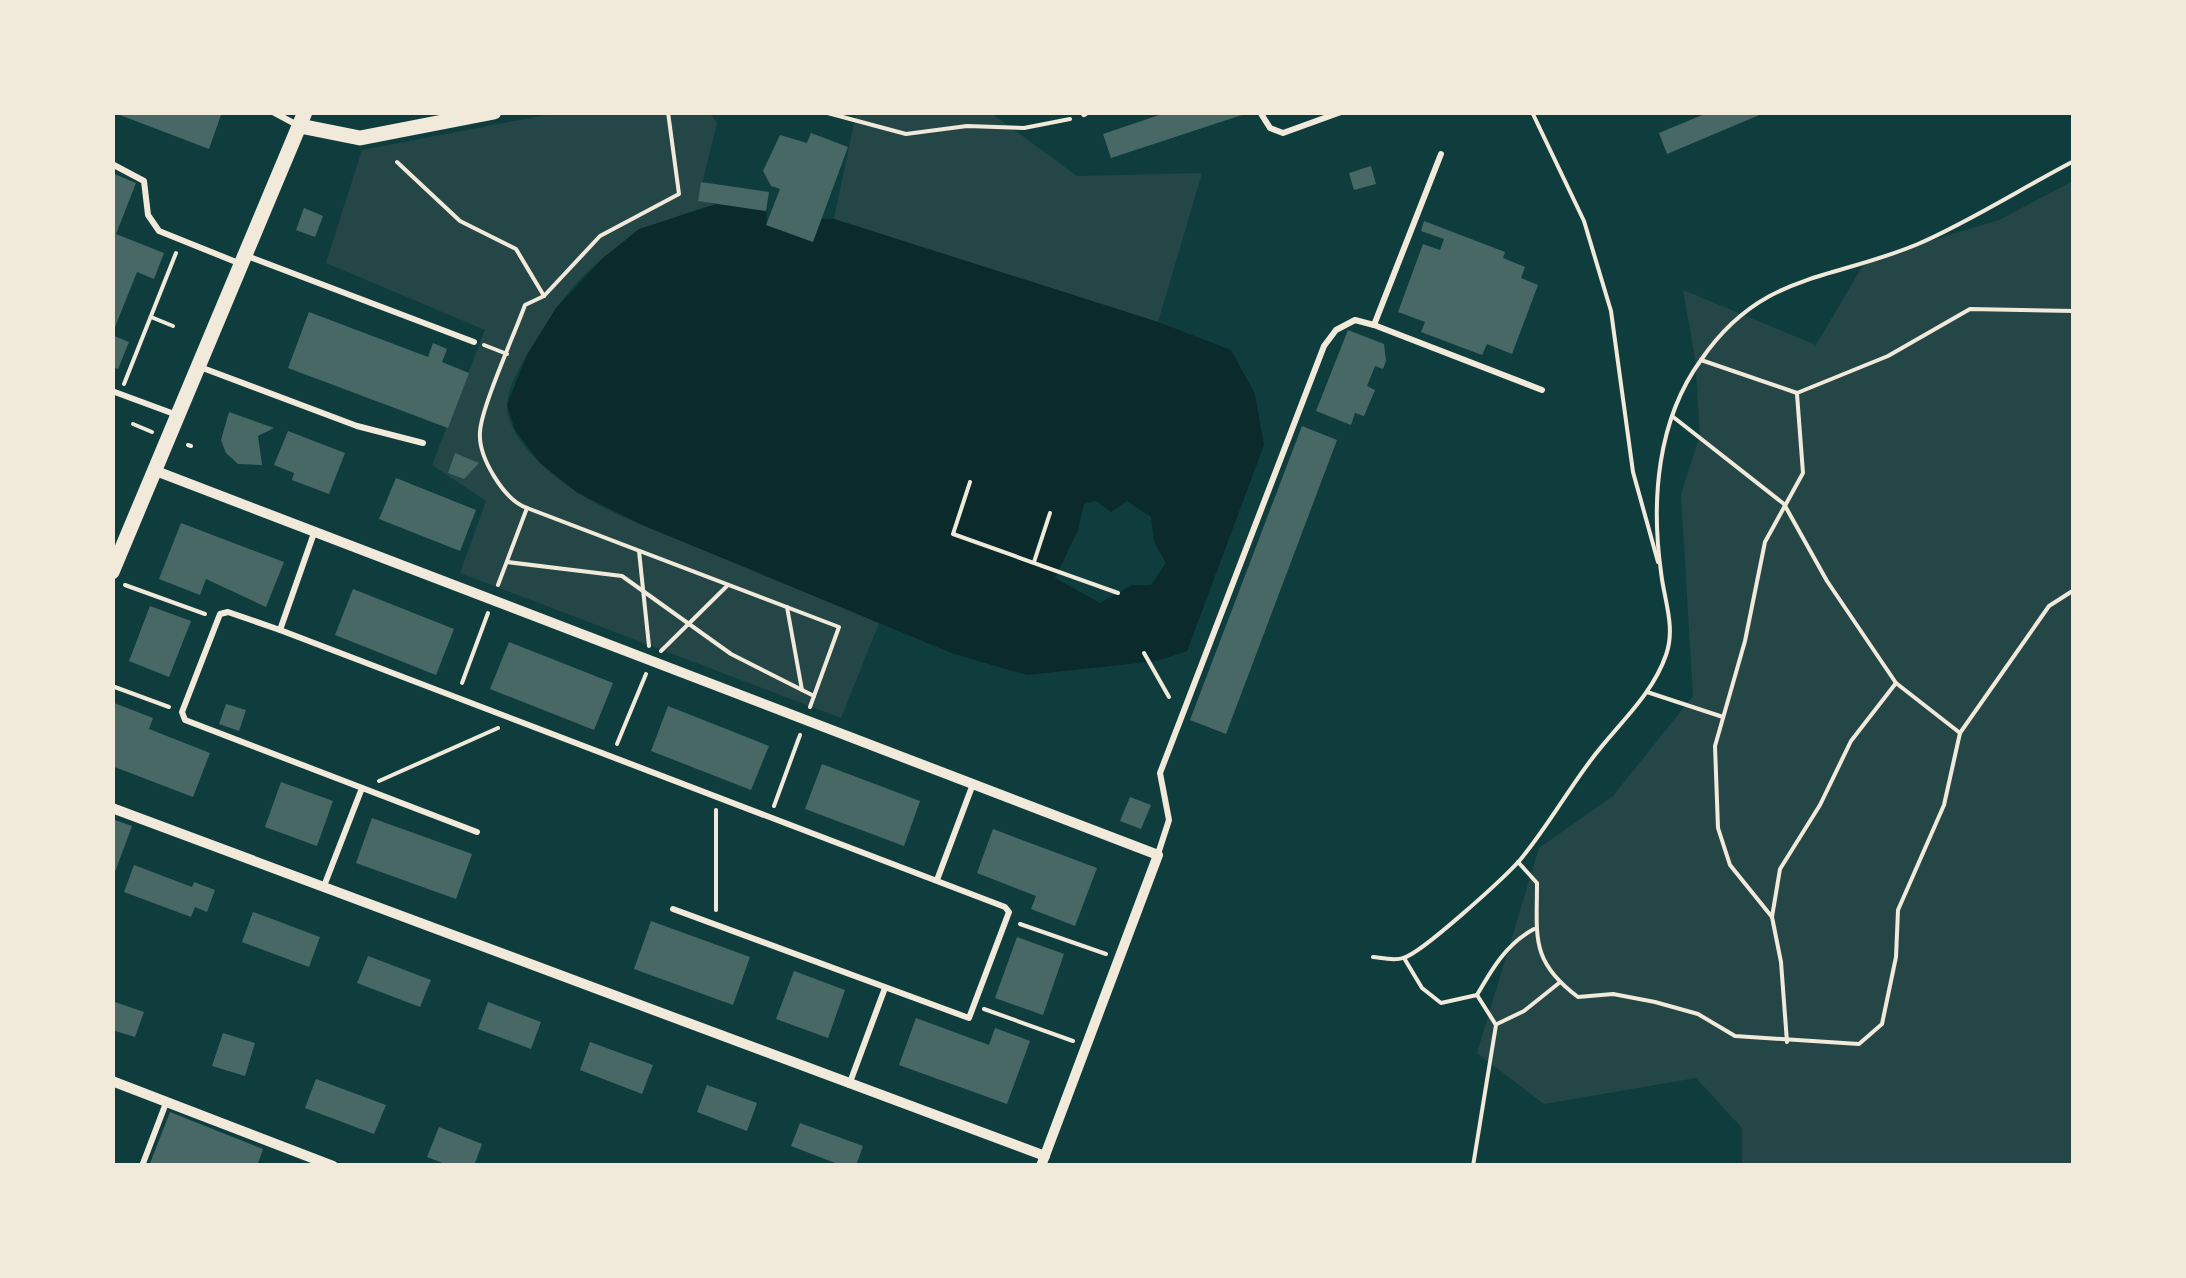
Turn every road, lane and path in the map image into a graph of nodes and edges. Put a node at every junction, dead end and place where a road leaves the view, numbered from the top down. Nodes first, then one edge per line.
1 (273, 112) edge
2 (494, 112) edge
3 (668, 112) edge
4 (824, 112) edge
5 (1260, 112) edge
6 (1340, 112) edge
7 (1532, 112) edge
8 (1086, 113) edge
9 (443, 118) edge
10 (303, 119) edge
11 (1441, 154) dead end
12 (2074, 161) edge
13 (397, 162) dead end
14 (112, 164) edge
15 (181, 240) junction
16 (244, 260) junction
17 (544, 296) junction
18 (2074, 311) edge
19 (151, 317) junction
20 (1374, 325) junction
21 (173, 326) dead end
22 (474, 342) joint
23 (508, 354) junction
24 (1702, 360) junction
25 (199, 366) junction
26 (1542, 390) dead end
27 (117, 392) edge
28 (1797, 393) junction
29 (179, 416) junction
30 (1672, 416) junction
31 (133, 424) dead end
32 (156, 433) dead end
33 (423, 442) dead end
34 (156, 471) junction
35 (970, 482) dead end
36 (1784, 504) junction
37 (528, 508) junction
38 (1050, 513) dead end
39 (314, 533) junction
40 (507, 562) junction
41 (1034, 562) junction
42 (114, 563) edge
43 (1660, 570) junction
44 (728, 585) junction
45 (125, 586) dead end
46 (2074, 590) edge
47 (1118, 594) dead end
48 (492, 601) junction
49 (787, 607) junction
50 (217, 619) junction
51 (689, 624) junction
52 (280, 630) junction
53 (1144, 653) dead end
54 (651, 661) junction
55 (1896, 683) junction
56 (112, 686) edge
57 (802, 690) junction
58 (1647, 692) junction
59 (814, 696) junction
60 (456, 697) junction
61 (1169, 697) dead end
62 (182, 712) junction
63 (1723, 717) junction
64 (516, 720) junction
65 (805, 720) junction
66 (1960, 734) junction
67 (973, 784) junction
68 (362, 788) junction
69 (716, 796) junction
70 (112, 808) edge
71 (770, 817) junction
72 (477, 832) dead end
73 (1158, 855) junction
74 (1518, 862) junction
75 (937, 880) junction
76 (324, 886) junction
77 (673, 909) dead end
78 (1772, 917) junction
79 (1006, 918) junction
80 (716, 925) junction
81 (1534, 929) junction
82 (1107, 954) dead end
83 (1373, 958) dead end
84 (1404, 958) junction
85 (1559, 982) junction
86 (885, 988) junction
87 (1477, 994) junction
88 (975, 1006) junction
89 (1496, 1025) junction
90 (1073, 1041) dead end
91 (1787, 1043) junction
92 (112, 1081) edge
93 (849, 1085) junction
94 (166, 1102) junction
95 (1043, 1161) edge
96 (142, 1166) edge
97 (333, 1166) edge
98 (1473, 1166) edge

1 - 10 lane
2 - 9 street
3 - 17 path
4 - 8 path
5 - 6 lane
7 - 43 path
9 - 10 street
10 - 16 street
11 - 20 lane
12 - 24 path
13 - 17 path
14 - 15 lane
15 - 16 lane
15 - 19 path
16 - 22 lane
16 - 25 street
17 - 23 path
18 - 28 path
19 - 21 path
19 - 27 path
20 - 26 lane
20 - 73 lane
22 - 23 path
23 - 37 path
24 - 28 path
24 - 30 path
25 - 29 street
25 - 33 lane
27 - 29 lane
28 - 36 path
29 - 34 street
30 - 36 path
30 - 43 path
31 - 32 path
34 - 39 street
34 - 42 street
35 - 41 path
36 - 55 path
36 - 63 path
37 - 40 path
37 - 44 path
38 - 41 path
39 - 48 street
39 - 52 lane
40 - 48 path
40 - 51 path
41 - 47 path
43 - 58 path
44 - 49 path
44 - 51 path
45 - 50 path
46 - 66 path
48 - 54 street
48 - 60 path
49 - 57 path
49 - 59 path
50 - 52 lane
50 - 62 lane
51 - 54 path
51 - 57 path
52 - 60 lane
53 - 61 path
54 - 65 street
55 - 66 path
55 - 78 path
56 - 62 path
57 - 59 path
58 - 63 path
58 - 74 path
59 - 65 path
60 - 64 lane
62 - 68 lane
63 - 78 path
64 - 68 path
64 - 69 lane
65 - 67 street
65 - 71 path
66 - 91 path
67 - 73 street
67 - 75 lane
68 - 72 lane
68 - 76 lane
69 - 71 lane
69 - 80 path
70 - 76 street
71 - 75 lane
73 - 95 street
74 - 81 path
74 - 84 path
75 - 79 lane
76 - 93 street
77 - 80 lane
78 - 91 path
79 - 82 path
79 - 88 lane
80 - 86 lane
81 - 85 path
81 - 87 path
83 - 84 path
84 - 87 path
85 - 89 path
85 - 91 path
86 - 88 lane
86 - 93 lane
87 - 89 path
88 - 90 path
89 - 98 path
92 - 94 street
93 - 95 street
94 - 96 lane
94 - 97 street

